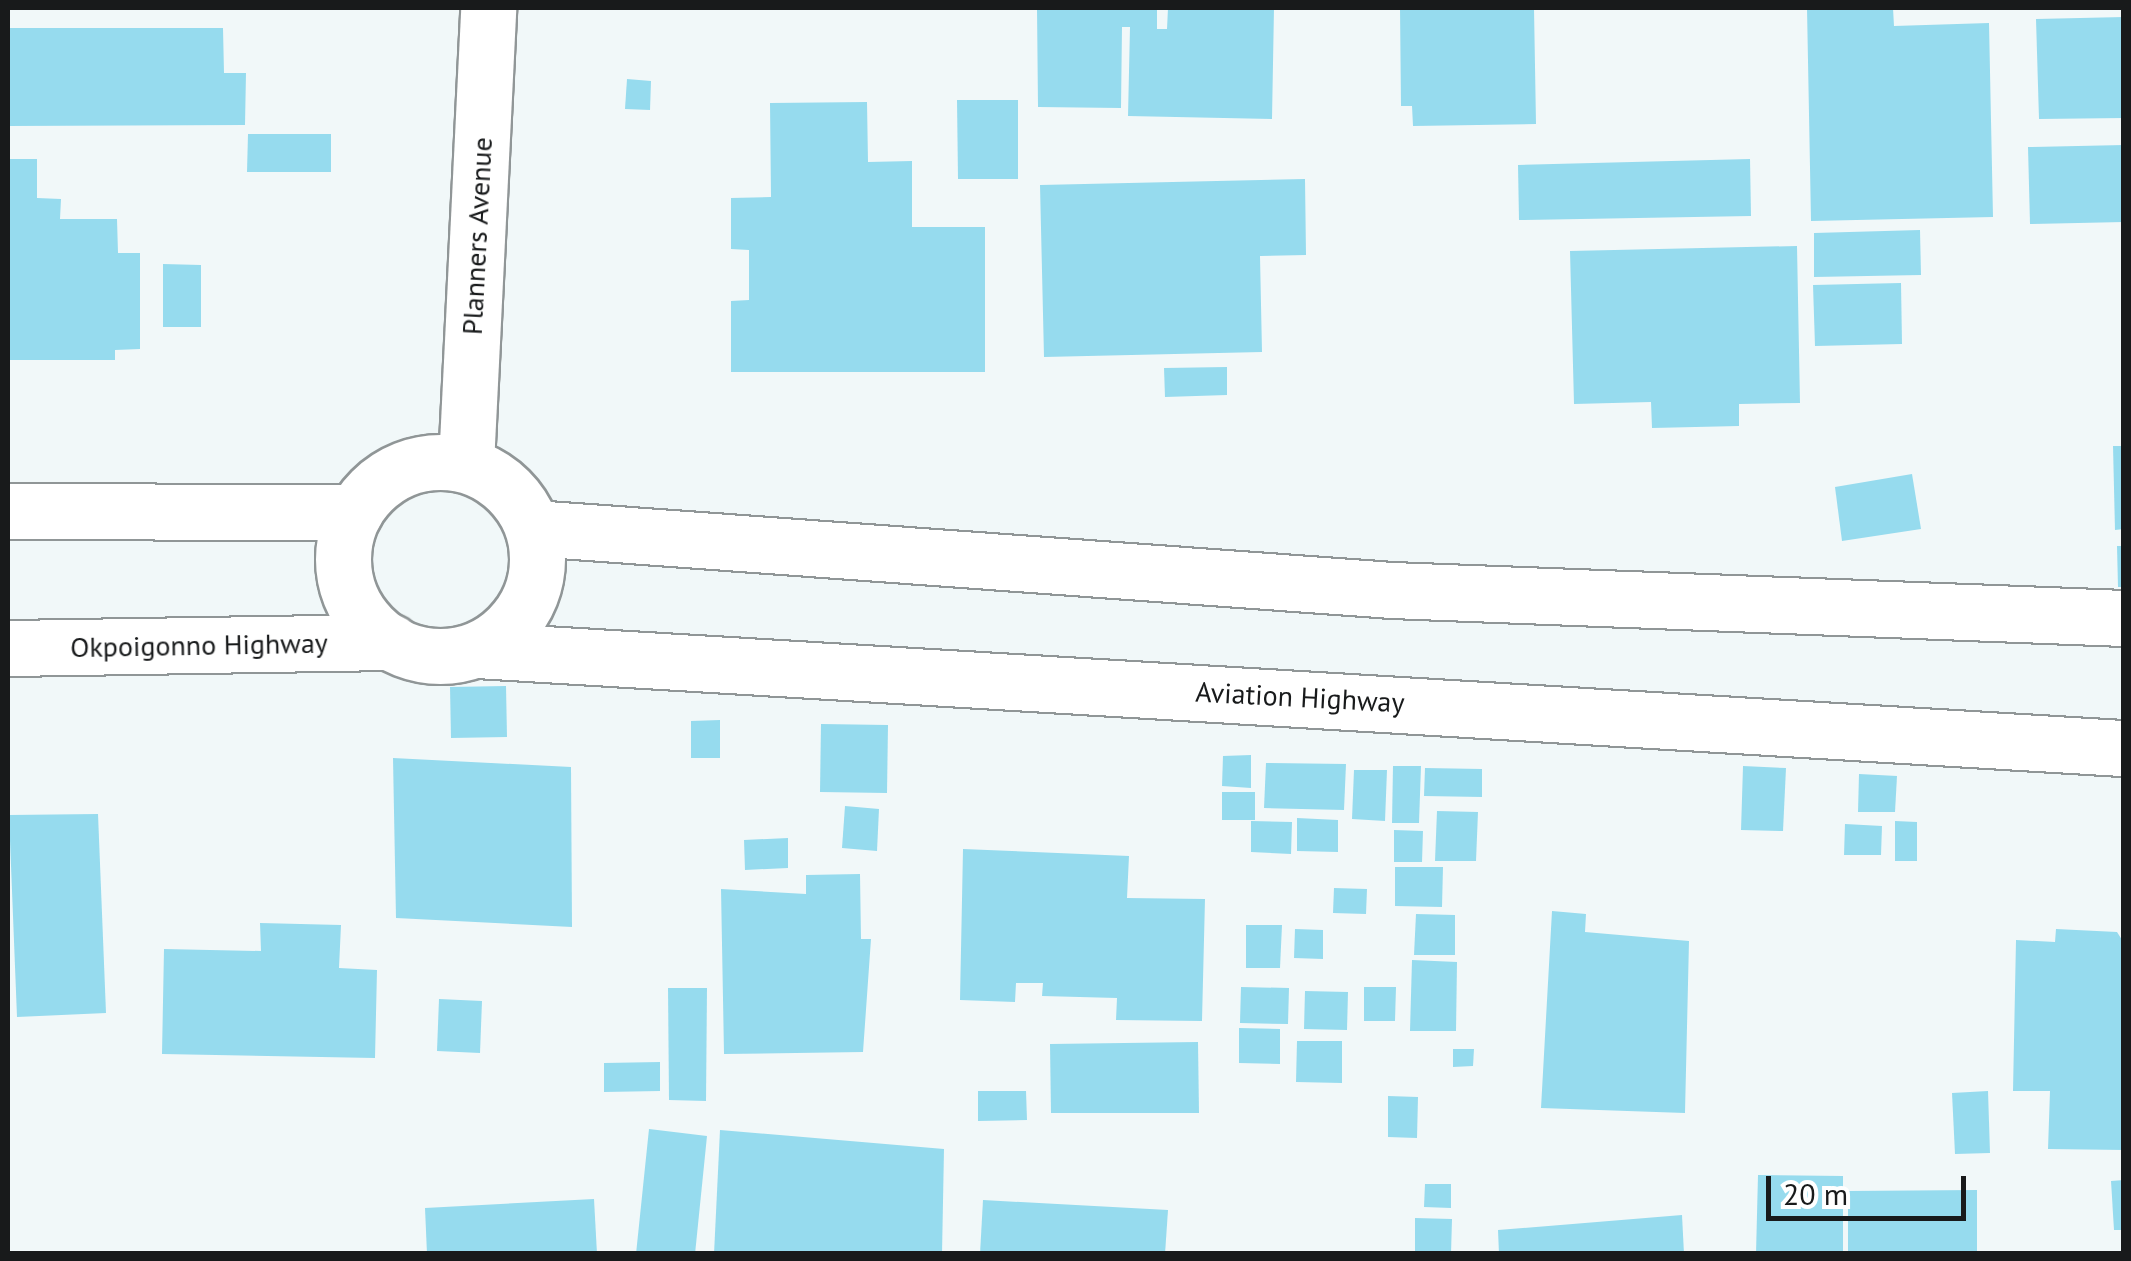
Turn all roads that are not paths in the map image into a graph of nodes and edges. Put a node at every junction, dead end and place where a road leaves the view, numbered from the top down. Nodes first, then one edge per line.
1 (488, 8) edge
2 (466, 464) junction
3 (8, 511) edge
4 (356, 512) junction
5 (533, 528) junction
6 (2124, 618) edge
7 (391, 642) junction
8 (8, 648) edge
9 (476, 650) junction
10 (2124, 748) edge

1 - 2 street, Planners Avenue
2 - 4 street
2 - 5 street
3 - 4 street
4 - 7 street
5 - 6 street
5 - 9 street
7 - 8 street, Okpoigonno Highway
7 - 9 street
9 - 10 street, Aviation Highway

